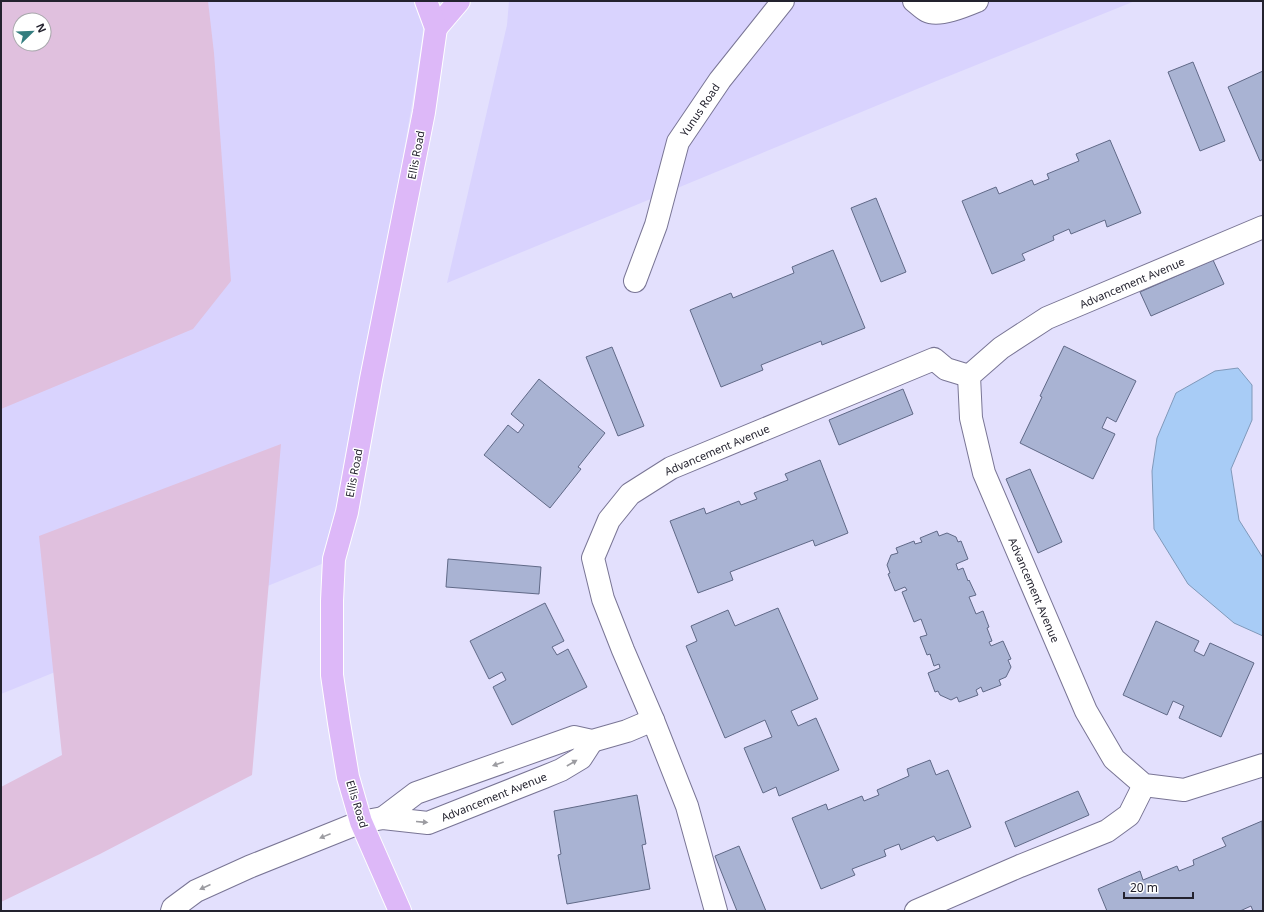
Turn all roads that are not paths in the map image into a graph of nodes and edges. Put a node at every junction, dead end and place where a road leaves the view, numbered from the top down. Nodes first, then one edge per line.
1 (426, 1) edge
2 (459, 1) edge
3 (783, 1) edge
4 (914, 1) edge
5 (977, 1) edge
6 (436, 28) junction
7 (1263, 227) edge
8 (635, 281) dead end
9 (969, 376) junction
10 (653, 720) junction
11 (592, 741) junction
12 (534, 751) junction
13 (1263, 765) edge
14 (544, 777) junction
15 (1144, 785) junction
16 (383, 818) junction
17 (361, 822) junction
18 (172, 911) edge
19 (400, 911) edge
20 (716, 911) edge
21 (916, 911) edge

1 - 6 main road, Ellis Road
2 - 6 main road
3 - 8 street, Yunus Road
4 - 5 street
6 - 17 main road, Ellis Road
7 - 9 street, Advancement Avenue
9 - 10 street, Advancement Avenue
9 - 15 street, Advancement Avenue
10 - 11 street, Advancement Avenue
10 - 20 street, Advancement Avenue
11 - 12 street, Advancement Avenue
14 -> 11 street, Advancement Avenue
12 - 14 street
12 -> 16 street, Advancement Avenue
13 - 15 street
16 -> 14 street, Advancement Avenue
15 - 21 street
16 - 17 street, Advancement Avenue
17 -> 18 street, Advancement Avenue
17 - 19 main road, Ellis Road

